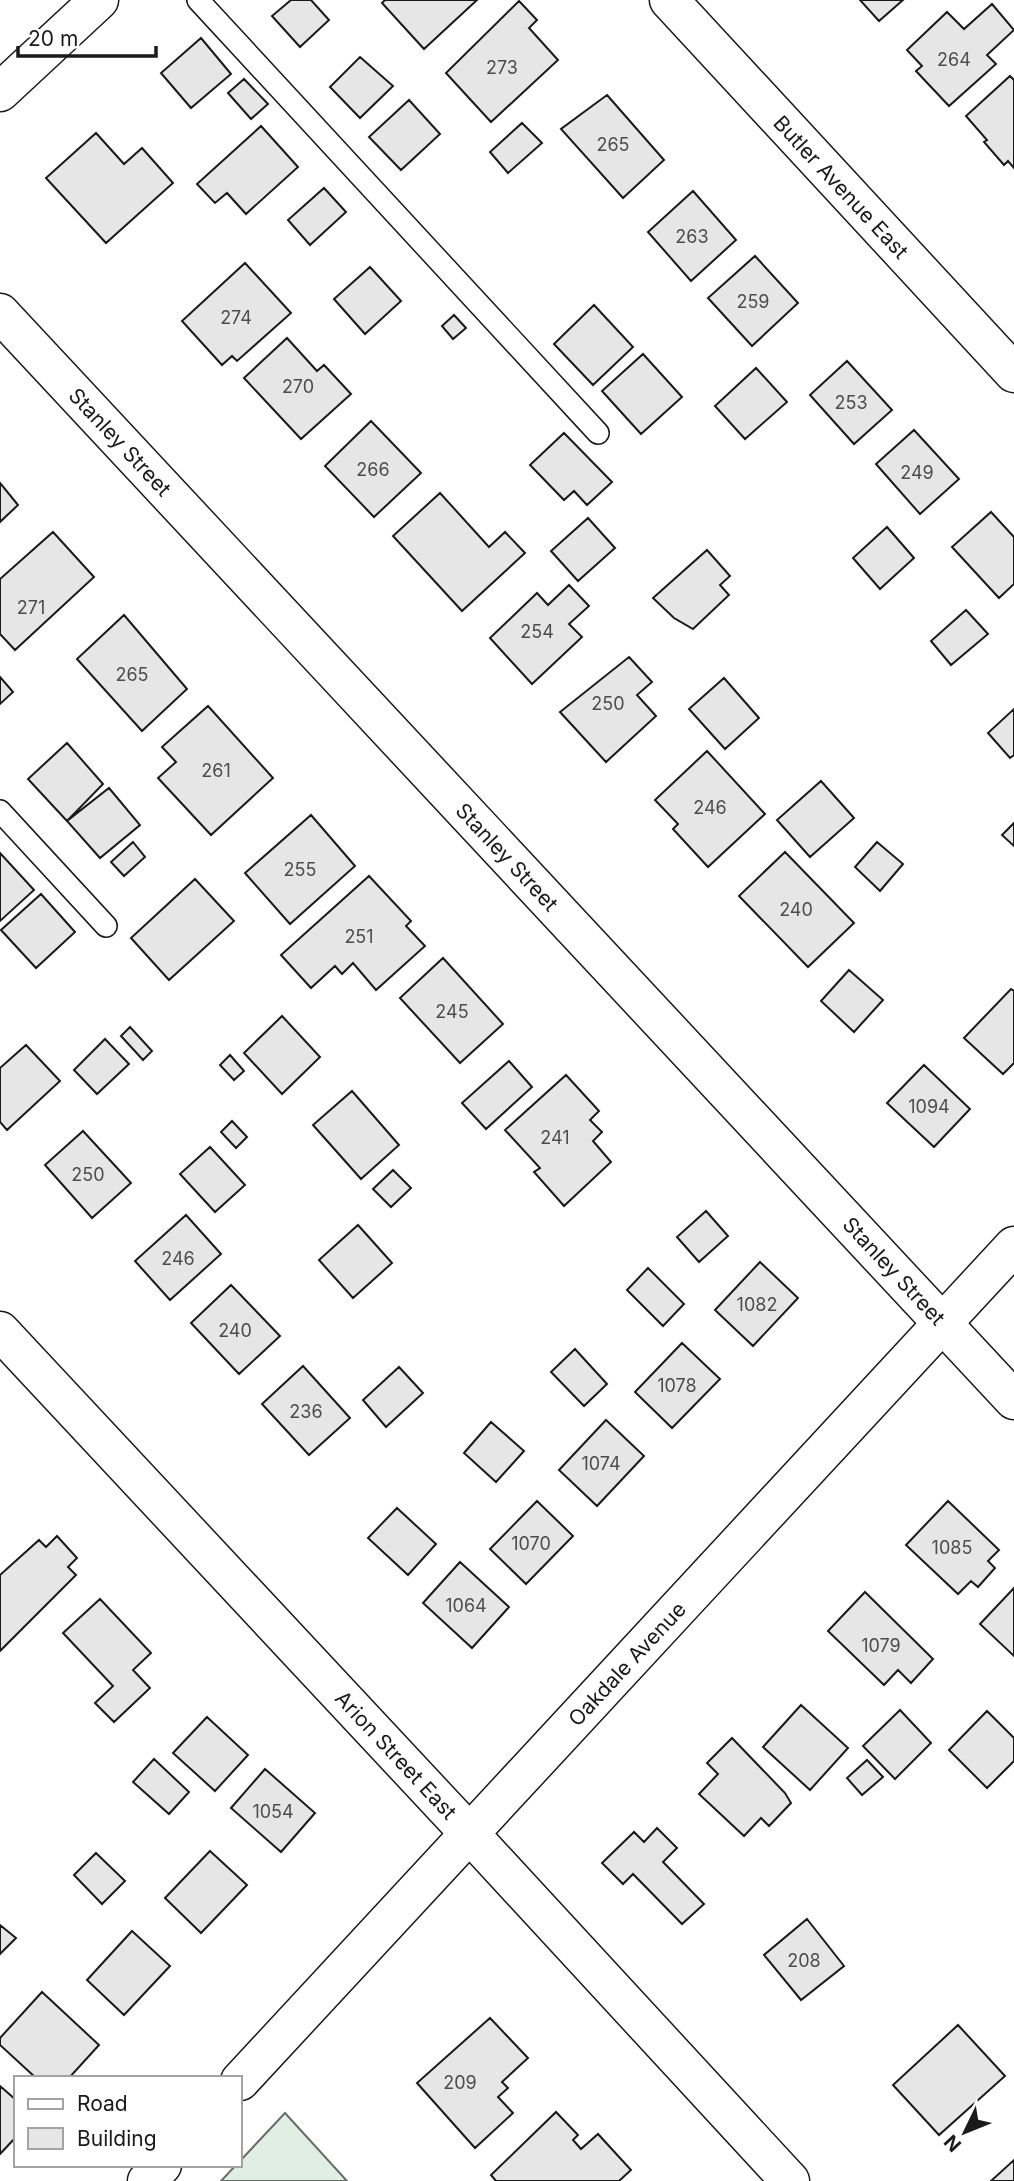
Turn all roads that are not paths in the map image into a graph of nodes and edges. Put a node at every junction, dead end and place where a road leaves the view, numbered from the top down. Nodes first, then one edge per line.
1 (99, 0) edge
2 (198, 0) edge
3 (669, 0) edge
4 (0, 92) edge
5 (0, 313) edge
6 (1014, 373) edge
7 (598, 433) dead end
8 (0, 811) edge
9 (106, 926) dead end
10 (1014, 1246) edge
11 (943, 1323) junction
12 (0, 1331) edge
13 (1014, 1401) edge
14 (469, 1833) junction
15 (242, 2079) edge
16 (160, 2167) edge
17 (147, 2181) edge
18 (790, 2181) edge

1 - 4 street
2 - 7 lane
3 - 6 street, Butler Avenue East
5 - 11 street, Stanley Street
8 - 9 lane
10 - 11 street, Oakdale Avenue
11 - 13 street, Stanley Street
11 - 14 street, Oakdale Avenue
12 - 14 street, Arion Street East
14 - 15 street, Oakdale Avenue
14 - 18 street, Arion Street East
16 - 17 street

